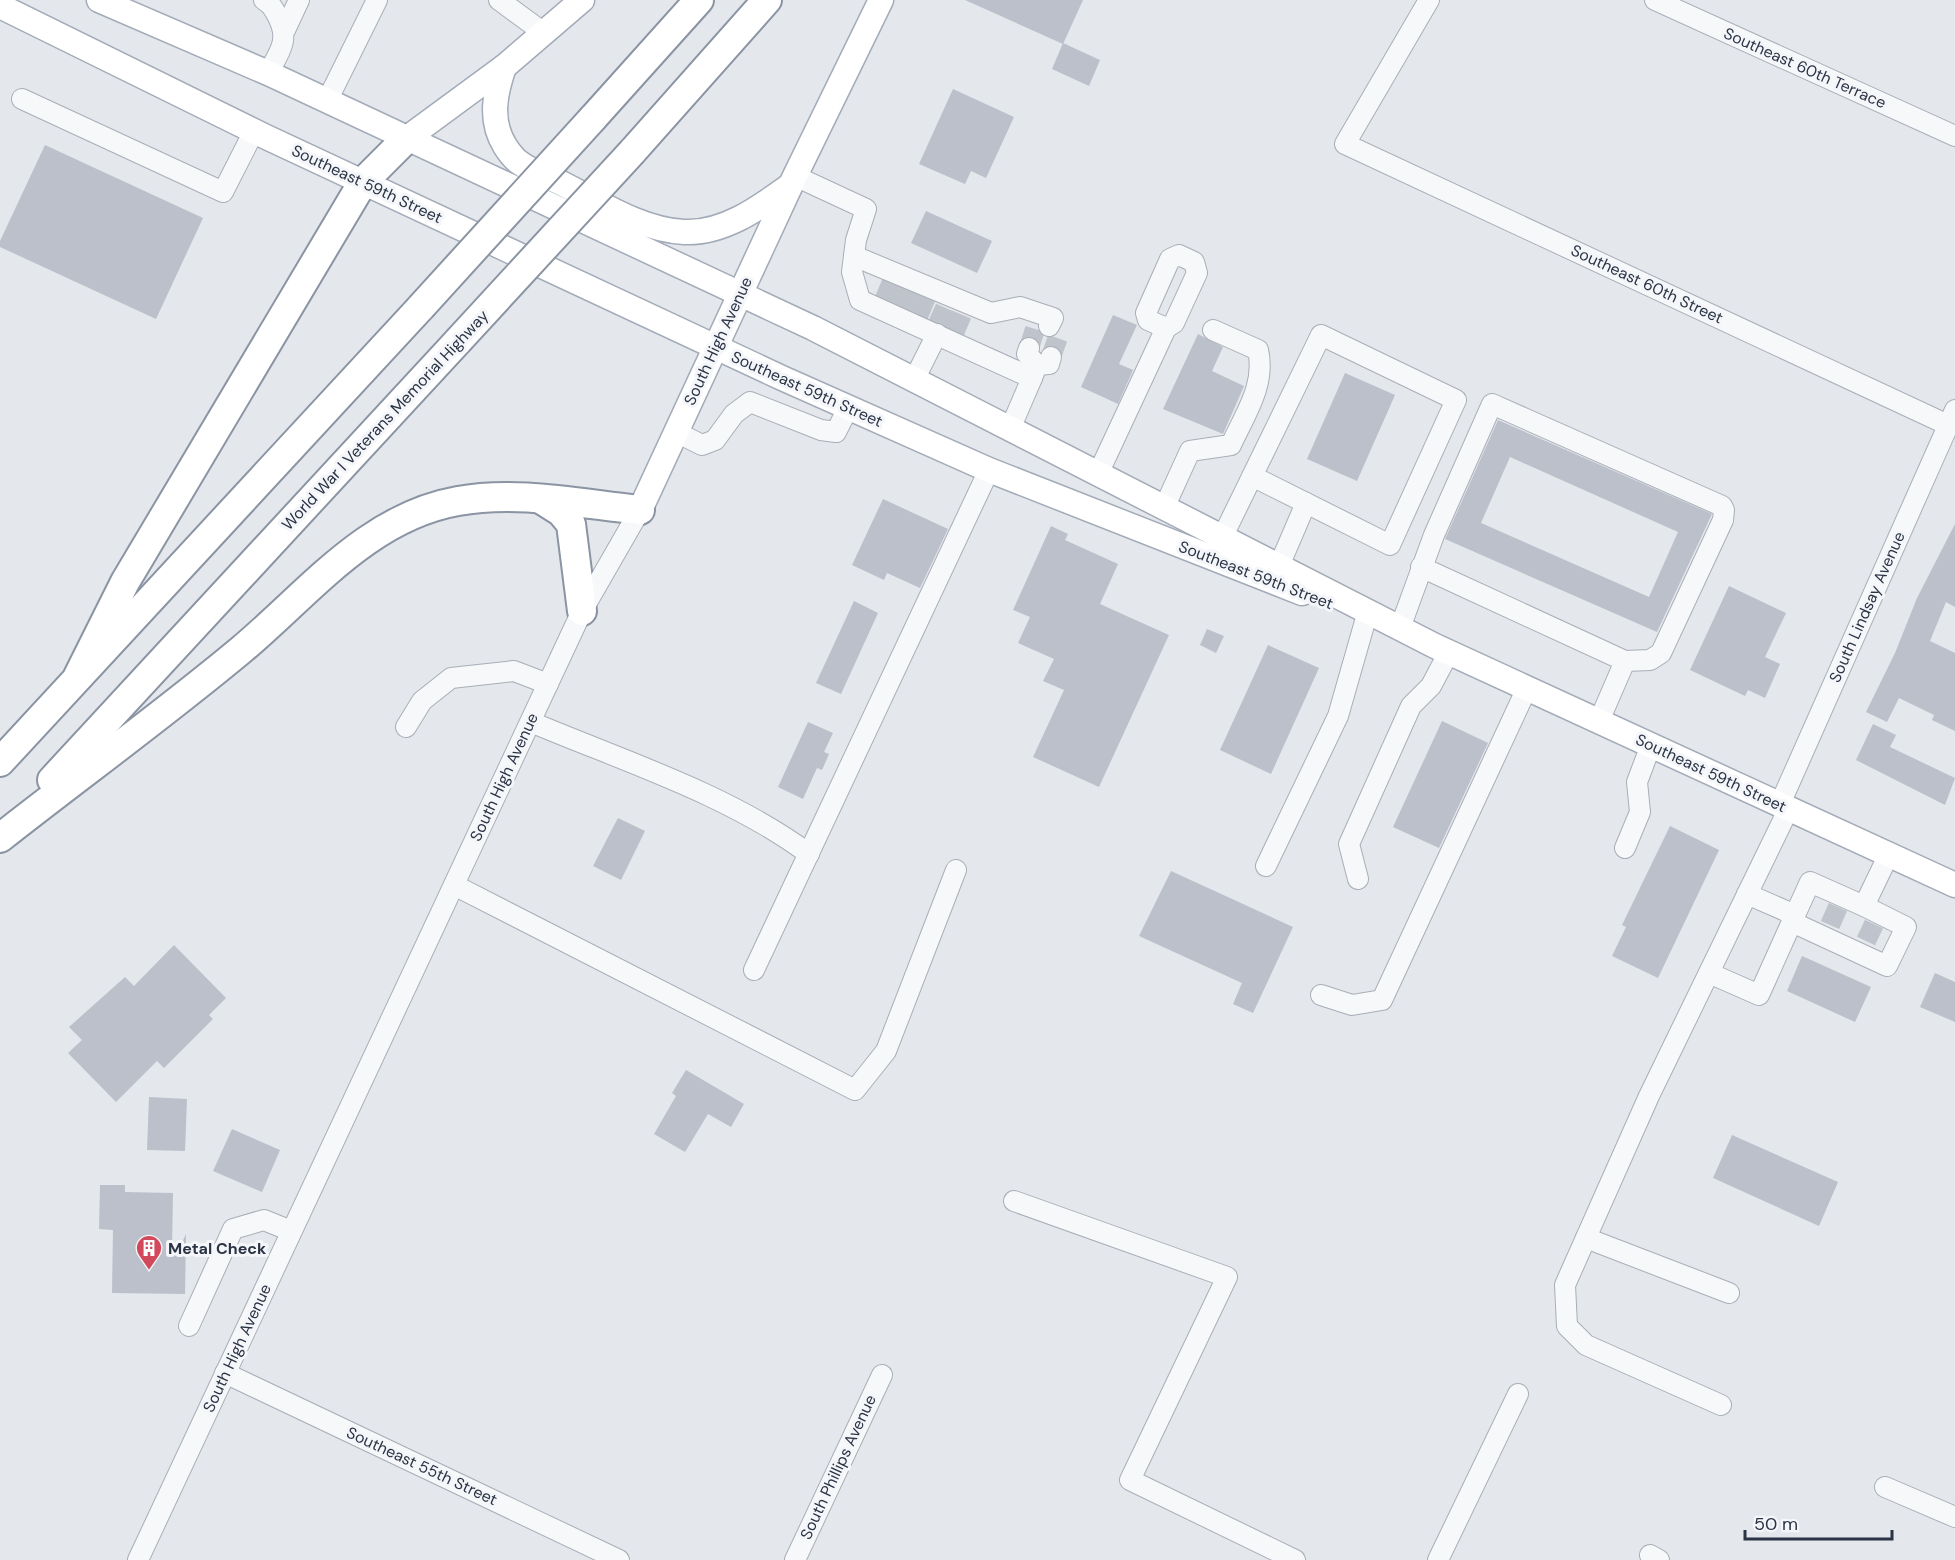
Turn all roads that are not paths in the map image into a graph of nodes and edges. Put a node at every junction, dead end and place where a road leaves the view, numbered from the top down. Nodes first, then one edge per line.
1 (99, 0) edge
2 (264, 0) edge
3 (299, 0) edge
4 (377, 0) edge
5 (499, 0) edge
6 (582, 0) edge
7 (699, 0) edge
8 (767, 0) edge
9 (881, 0) edge
10 (1429, 0) edge
11 (1655, 0) edge
12 (0, 6) edge
13 (285, 30) junction
14 (544, 33) junction
15 (504, 67) junction
16 (268, 72) junction
17 (21, 99) dead end
18 (327, 101) junction
19 (254, 130) junction
20 (1955, 136) edge
21 (406, 139) junction
22 (792, 181) junction
23 (363, 182) junction
24 (854, 256) junction
25 (738, 295) junction
26 (1166, 328) dead end
27 (1048, 330) dead end
28 (1214, 330) dead end
29 (943, 333) junction
30 (715, 347) junction
31 (914, 380) junction
32 (848, 408) junction
33 (1952, 418) edge
34 (1010, 429) junction
35 (675, 432) junction
36 (989, 470) junction
37 (1098, 474) junction
38 (1252, 476) junction
39 (542, 500) junction
40 (1306, 503) junction
41 (1164, 508) junction
42 (640, 510) junction
43 (1222, 537) junction
44 (1279, 566) junction
45 (1421, 567) junction
46 (582, 611) junction
47 (1366, 618) junction
48 (1400, 628) junction
49 (1442, 649) junction
50 (1625, 661) junction
51 (78, 676) junction
52 (548, 684) junction
53 (1527, 688) junction
54 (1599, 721) junction
55 (531, 722) junction
56 (406, 726) dead end
57 (1651, 745) junction
58 (0, 762) edge
59 (1785, 806) junction
60 (0, 837) edge
61 (1625, 848) dead end
62 (809, 854) junction
63 (1888, 854) junction
64 (1266, 866) dead end
65 (956, 870) dead end
66 (1358, 879) dead end
67 (1955, 884) edge
68 (454, 885) junction
69 (1747, 894) junction
70 (1793, 919) junction
71 (1869, 928) junction
72 (754, 970) dead end
73 (1709, 973) junction
74 (1321, 995) dead end
75 (1014, 1201) dead end
76 (291, 1231) junction
77 (1586, 1238) junction
78 (1729, 1293) dead end
79 (189, 1326) dead end
80 (225, 1373) junction
81 (882, 1375) dead end
82 (1518, 1394) dead end
83 (1721, 1405) dead end
84 (1885, 1487) dead end
85 (1955, 1517) edge
86 (138, 1560) edge
87 (619, 1560) edge
88 (795, 1560) edge
89 (1294, 1560) edge
90 (1438, 1560) edge

1 - 16 main road, Southeast 59th Street
2 - 13 street
3 - 13 street
4 - 18 street
5 - 14 street
6 - 14 main road
7 - 51 highway, bridge
8 - 60 highway, World War I Veterans Memorial Highway, bridge
9 - 22 main road, South High Avenue
10 - 33 street, Southeast 60th Street
11 - 20 street, Southeast 60th Terrace
12 - 19 main road, Southeast 59th Street
13 - 16 street
14 - 15 main road
15 - 21 main road
15 - 22 main road
16 - 18 main road, Southeast 59th Street
17 - 19 street
18 - 21 main road, Southeast 59th Street
19 - 23 main road, Southeast 59th Street
21 - 23 highway
21 - 25 main road, Southeast 59th Street
22 - 24 street
22 - 25 main road, South High Avenue
23 - 30 main road, Southeast 59th Street
23 - 51 highway
24 - 27 street
24 - 29 street
25 - 30 main road, South High Avenue
25 - 31 main road, Southeast 59th Street
26 - 37 street
28 - 41 street
29 - 31 street
29 - 34 street
30 - 32 main road, Southeast 59th Street
30 - 35 main road, South High Avenue
31 - 34 main road, Southeast 59th Street
32 - 35 street
32 - 36 main road, Southeast 59th Street
33 - 59 street, South Lindsay Avenue
34 - 37 main road, Southeast 59th Street
35 - 42 main road, South High Avenue
36 - 47 main road, Southeast 59th Street
36 - 62 street
37 - 41 main road, Southeast 59th Street
38 - 40 street
38 - 40 street
38 - 43 street
39 - 42 highway
39 - 46 highway
39 - 60 highway
40 - 44 street
41 - 43 main road, Southeast 59th Street
42 - 46 street, South High Avenue
43 - 44 main road, Southeast 59th Street
44 - 48 main road, Southeast 59th Street
45 - 48 street
45 - 50 street
45 - 50 street
46 - 52 street, South High Avenue
47 - 49 main road, Southeast 59th Street
47 - 64 street
48 - 49 main road, Southeast 59th Street
49 - 53 main road, Southeast 59th Street
49 - 66 street
50 - 54 street
51 - 58 highway
52 - 55 street, South High Avenue
52 - 56 street
53 - 54 main road, Southeast 59th Street
53 - 74 street
54 - 57 main road, Southeast 59th Street
55 - 62 street
55 - 68 street, South High Avenue
57 - 59 main road, Southeast 59th Street
57 - 61 street
59 - 63 main road, Southeast 59th Street
59 - 69 street, South Lindsay Avenue
62 - 72 street
63 - 67 main road, Southeast 59th Street
63 - 71 street
65 - 68 street
68 - 76 street, South High Avenue
69 - 70 street
69 - 73 street, South Lindsay Avenue
70 - 71 street
70 - 71 street
70 - 73 street
73 - 77 street, South Lindsay Avenue
75 - 89 street
76 - 79 street
76 - 80 street, South High Avenue
77 - 78 street
77 - 83 street, South Lindsay Avenue
80 - 86 street, South High Avenue
80 - 87 street, Southeast 55th Street
81 - 88 street, South Phillips Avenue
82 - 90 street
84 - 85 street

